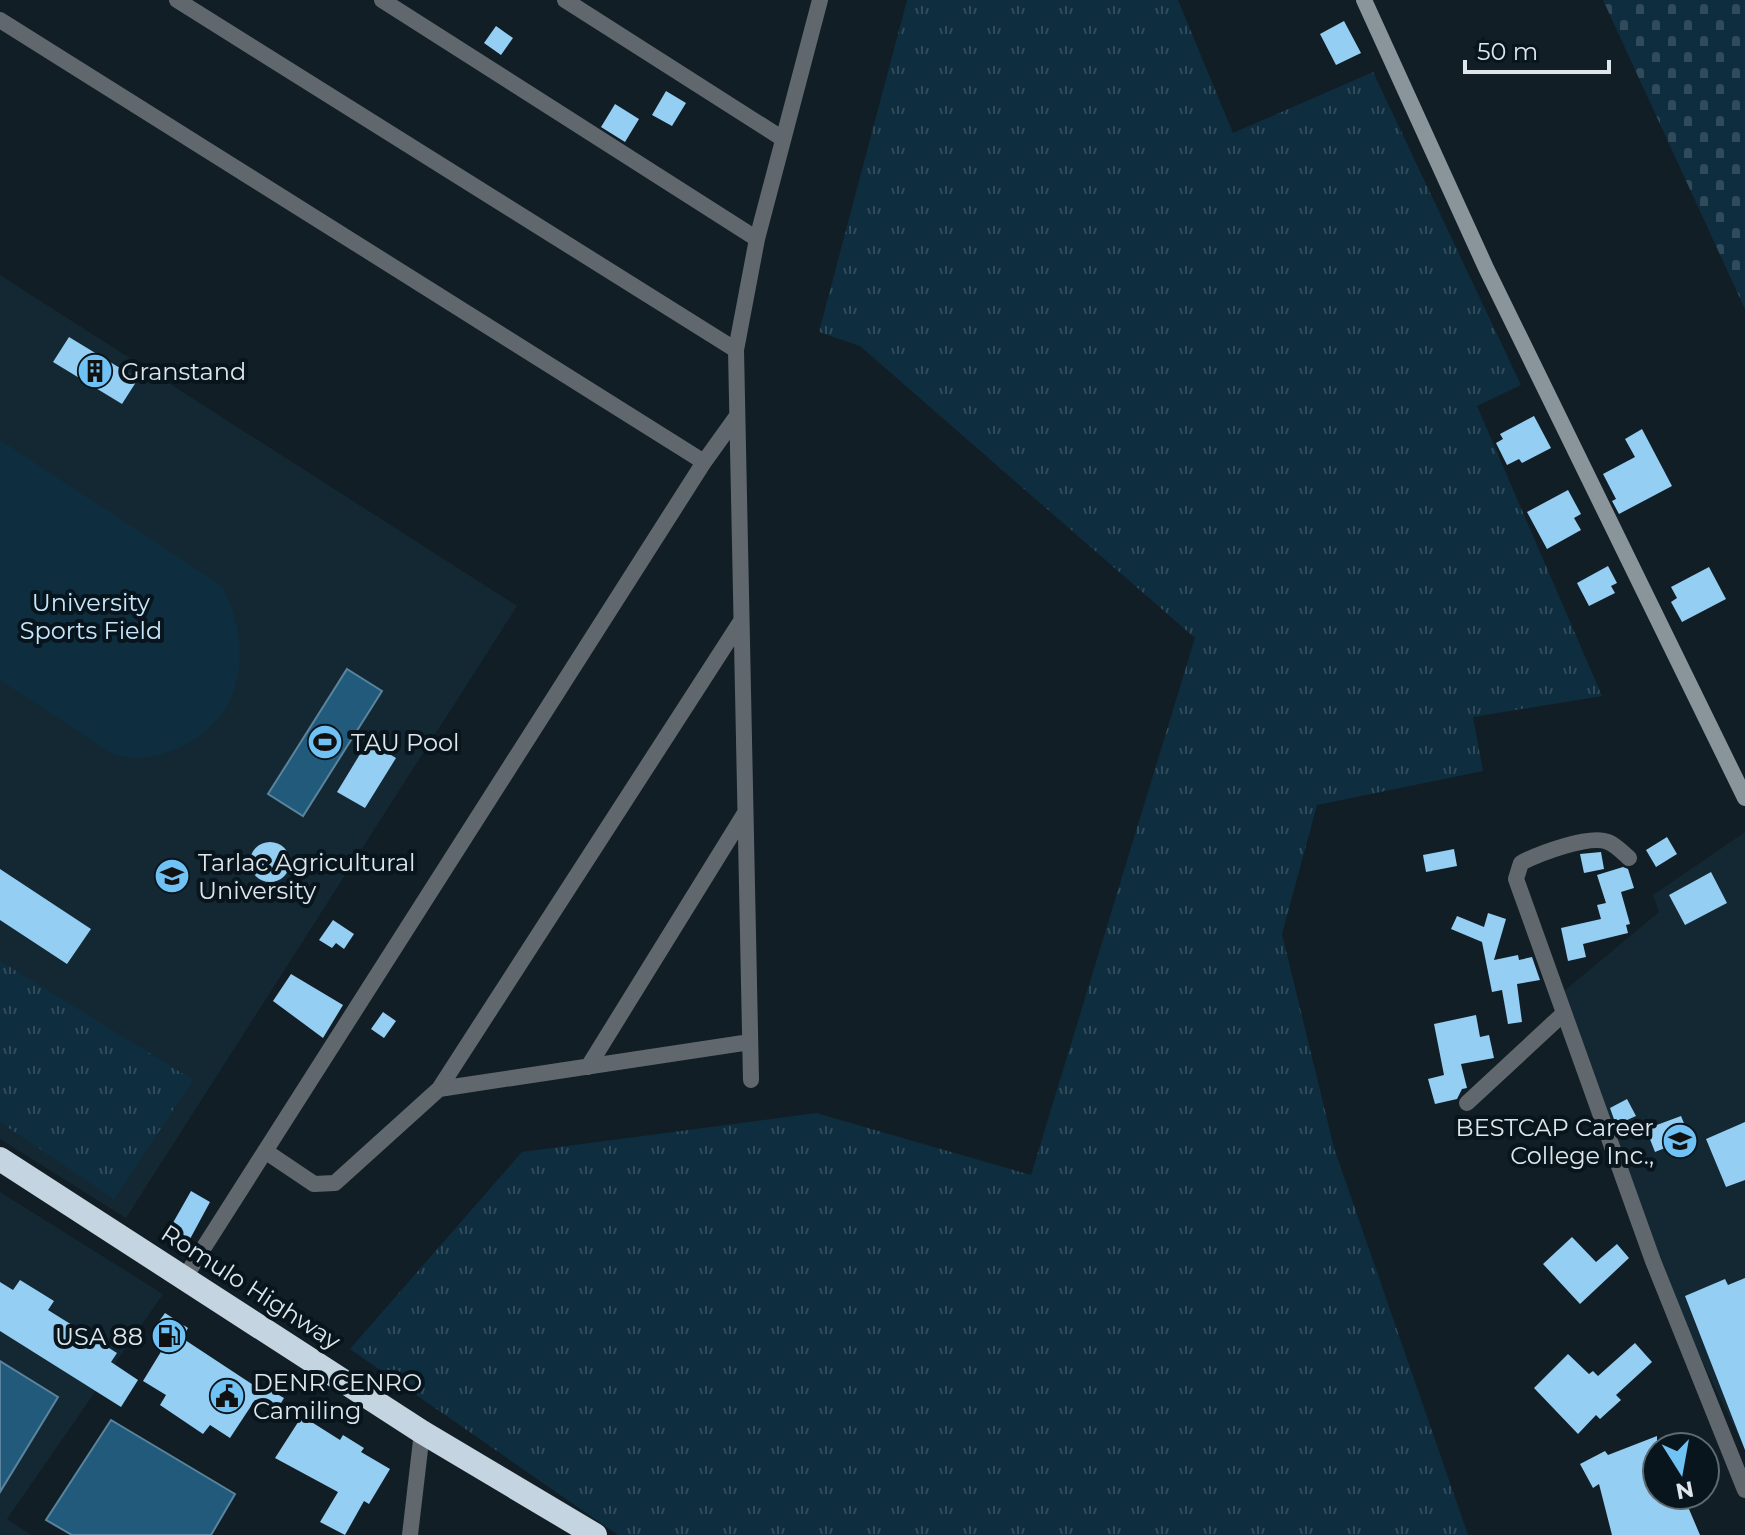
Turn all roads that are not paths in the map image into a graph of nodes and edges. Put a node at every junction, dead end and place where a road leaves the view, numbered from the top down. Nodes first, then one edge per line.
1 (177, 0) edge
2 (382, 0) edge
3 (565, 0) edge
4 (820, 0) edge
5 (1364, 0) edge
6 (0, 20) edge
7 (783, 139) junction
8 (757, 239) junction
9 (736, 350) junction
10 (737, 416) junction
11 (704, 462) junction
12 (741, 621) junction
13 (1745, 798) edge
14 (745, 812) junction
15 (1629, 858) dead end
16 (1563, 1014) junction
17 (750, 1042) junction
18 (588, 1067) junction
19 (751, 1080) dead end
20 (439, 1089) junction
21 (1467, 1103) dead end
22 (265, 1151) junction
23 (0, 1159) edge
24 (185, 1277) junction
25 (422, 1432) junction
26 (1745, 1490) edge
27 (410, 1535) edge
28 (595, 1535) edge

1 - 9 street
2 - 8 street
3 - 7 street
4 - 7 street
5 - 13 street
6 - 11 street
7 - 8 street
8 - 9 street
9 - 10 street
10 - 11 street
10 - 12 street
11 - 22 street
12 - 14 street
12 - 20 street
14 - 17 street
14 - 18 street
15 - 16 street
16 - 21 street
16 - 26 street
17 - 18 street
17 - 19 street
18 - 20 street
20 - 22 street
22 - 24 street
23 - 24 highway, Romulo Highway
24 - 25 highway, Romulo Highway
25 - 27 street
25 - 28 highway, Romulo Highway

